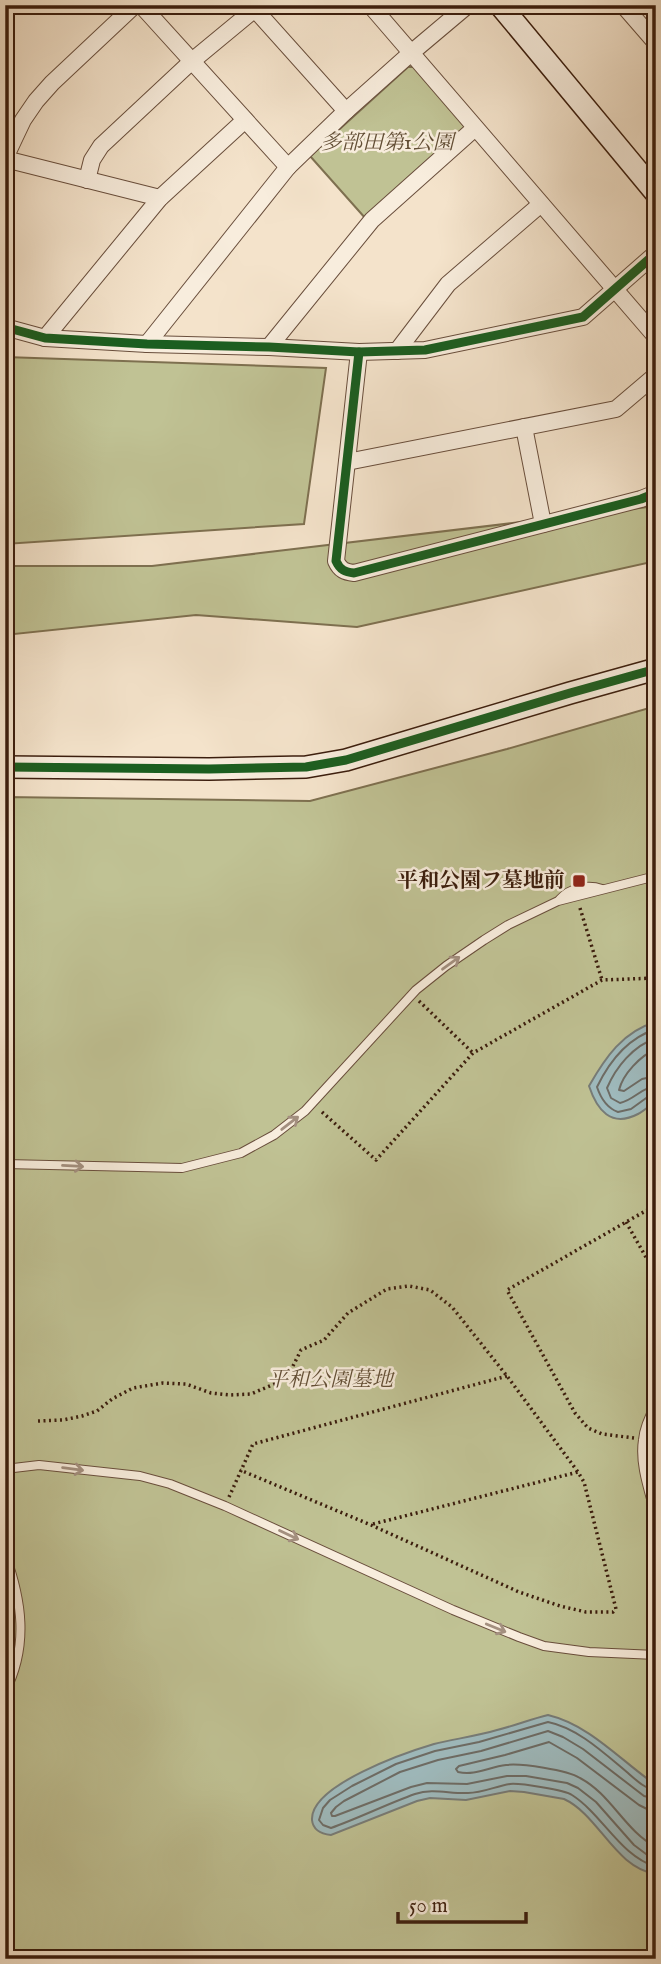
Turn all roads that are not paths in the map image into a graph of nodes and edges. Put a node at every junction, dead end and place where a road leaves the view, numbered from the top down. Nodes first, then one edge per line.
1 (10, 5) edge
2 (135, 5) edge
3 (141, 5) edge
4 (370, 5) edge
5 (468, 5) edge
6 (500, 5) edge
7 (626, 6) edge
8 (253, 7) edge
9 (5, 9) edge
10 (656, 43) edge
11 (411, 52) junction
12 (192, 61) junction
13 (346, 111) junction
14 (245, 120) junction
15 (475, 128) junction
16 (5, 159) edge
17 (288, 167) junction
18 (87, 180) junction
19 (656, 193) edge
20 (160, 198) junction
21 (541, 204) junction
22 (656, 253) edge
23 (614, 289) junction
24 (12, 329) dead end
25 (656, 337) edge
26 (45, 338) junction
27 (147, 344) junction
28 (270, 346) junction
29 (397, 351) junction
30 (359, 352) junction
31 (656, 374) edge
32 (524, 427) junction
33 (347, 462) junction
34 (656, 493) edge
35 (543, 524) junction
36 (656, 669) edge
37 (5, 767) edge
38 (656, 876) edge
39 (603, 889) junction
40 (558, 901) junction
41 (5, 1164) edge
42 (656, 1404) edge
43 (5, 1469) edge
44 (656, 1517) edge
45 (5, 1554) edge
46 (656, 1655) edge
47 (5, 1692) edge

1 - 9 street
2 - 16 street
3 - 12 street
4 - 11 street
5 - 11 street
6 - 19 street
7 - 10 street
8 - 12 street
8 - 13 street
11 - 13 street
11 - 15 street
12 - 14 street
12 - 18 street
13 - 17 street
14 - 17 street
14 - 20 street
15 - 21 street
15 - 28 street
16 - 18 street
17 - 27 street
18 - 20 street
20 - 26 street
21 - 23 street
21 - 29 street
22 - 23 street
23 - 25 street
23 - 29 street
24 - 26 street
26 - 27 street
27 - 28 street
28 - 30 street
29 - 30 street
30 - 33 street
31 - 32 street
32 - 33 street
32 - 35 street
33 - 35 street
34 - 35 street
36 - 37 street
38 - 39 lane
39 - 40 lane
39 - 40 lane
41 -> 40 lane
42 - 44 lane
43 -> 46 lane
45 - 47 lane

